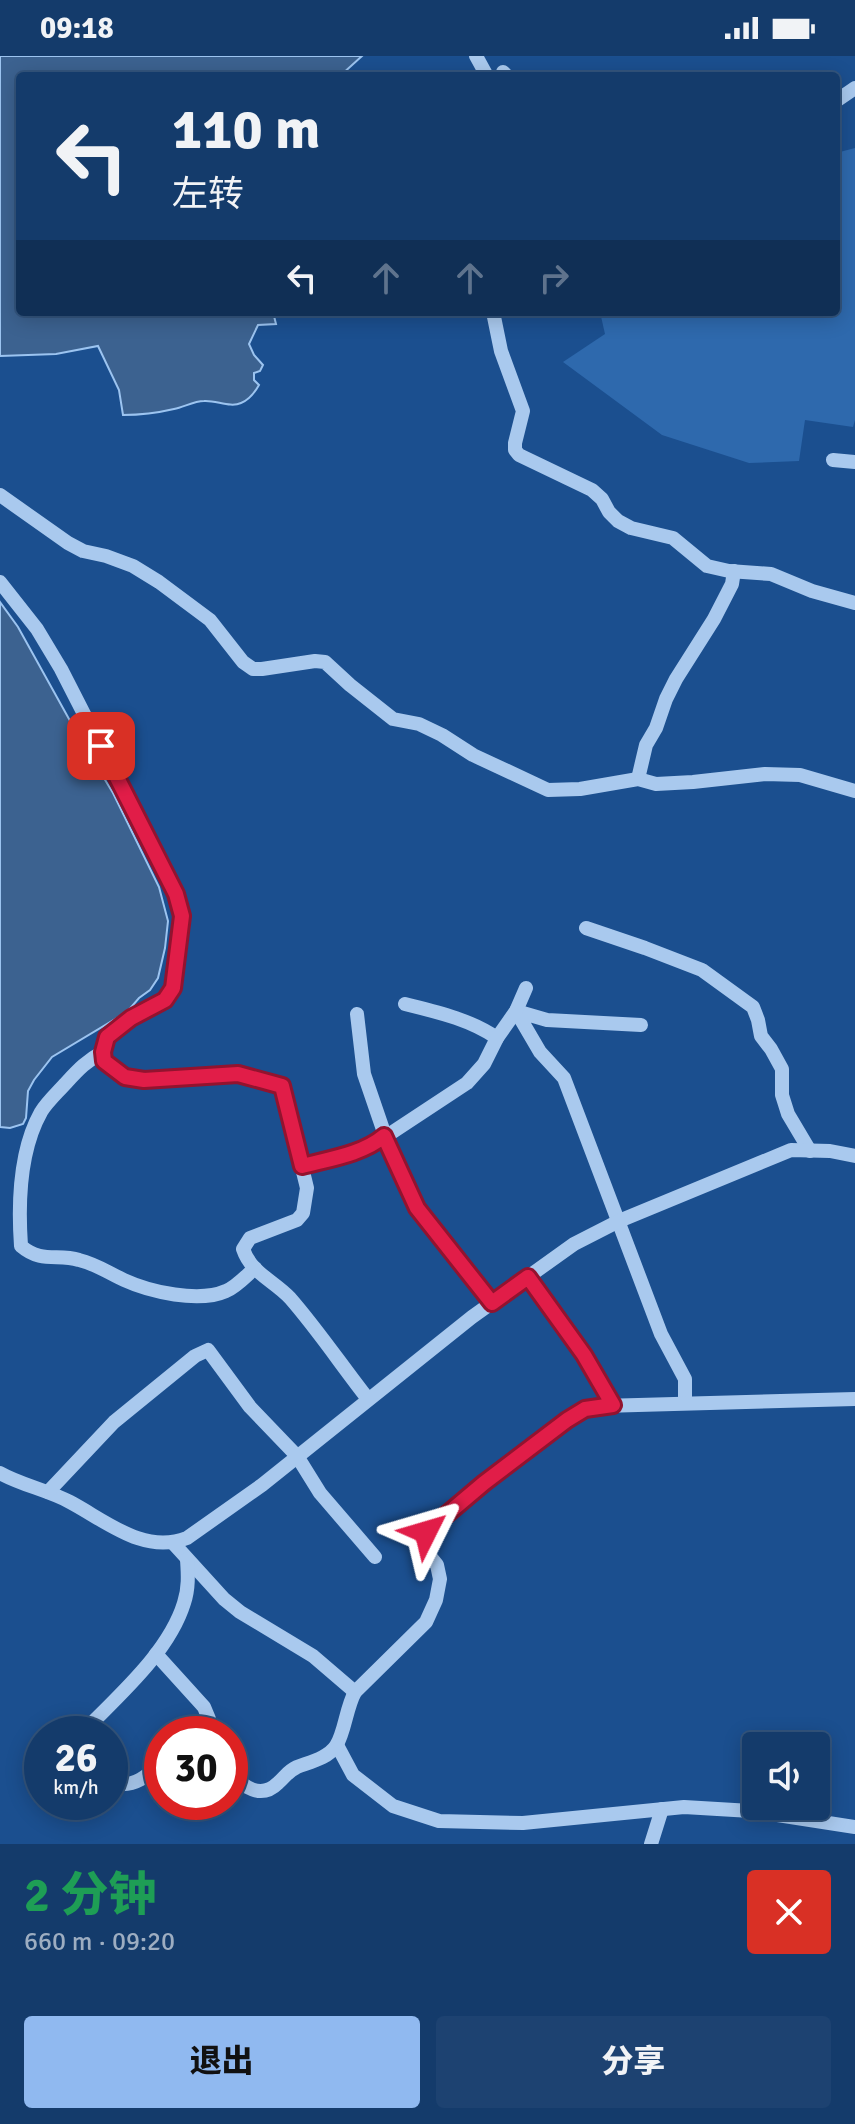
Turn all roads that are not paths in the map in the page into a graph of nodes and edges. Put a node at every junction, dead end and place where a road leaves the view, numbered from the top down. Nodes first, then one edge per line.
1 (494, 316) edge
2 (833, 460) dead end
3 (855, 462) edge
4 (0, 495) edge
5 (734, 571) junction
6 (0, 582) edge
7 (855, 603) edge
8 (638, 779) junction
9 (855, 791) edge
10 (586, 928) dead end
11 (526, 988) dead end
12 (405, 1004) dead end
13 (516, 1011) junction
14 (357, 1014) dead end
15 (641, 1025) dead end
16 (497, 1038) junction
17 (103, 1052) junction
18 (384, 1136) junction
19 (810, 1151) junction
20 (855, 1156) edge
21 (302, 1166) junction
22 (619, 1221) junction
23 (255, 1268) junction
24 (528, 1277) junction
25 (492, 1303) junction
26 (368, 1399) junction
27 (855, 1399) edge
28 (685, 1403) junction
29 (613, 1405) junction
30 (297, 1456) junction
31 (0, 1473) edge
32 (48, 1492) junction
33 (174, 1544) junction
34 (375, 1557) dead end
35 (187, 1559) junction
36 (156, 1654) junction
37 (355, 1692) junction
38 (98, 1716) edge
39 (208, 1716) edge
40 (337, 1745) junction
41 (248, 1788) edge
42 (662, 1809) junction
43 (855, 1827) edge
44 (651, 1844) edge

1 - 5 street
2 - 3 street
4 - 8 street
5 - 7 street
5 - 8 street
6 - 17 street
8 - 9 street
10 - 19 street
11 - 13 street
12 - 16 street
13 - 15 street
13 - 16 street
13 - 22 street
14 - 18 street
16 - 18 street
17 - 21 street
17 - 23 street
18 - 21 street
18 - 25 street
19 - 20 street
19 - 22 street
21 - 23 street
22 - 24 street
22 - 28 street
23 - 26 street
24 - 25 street
24 - 29 street
25 - 26 street
26 - 30 street
27 - 28 street
28 - 29 street
29 - 37 street
30 - 32 street
30 - 33 street
30 - 34 street
31 - 32 street
32 - 33 street
33 - 35 street
35 - 36 street
35 - 37 street
36 - 38 street
36 - 39 street
37 - 40 street
40 - 41 street
40 - 42 street
42 - 43 street
42 - 44 street

